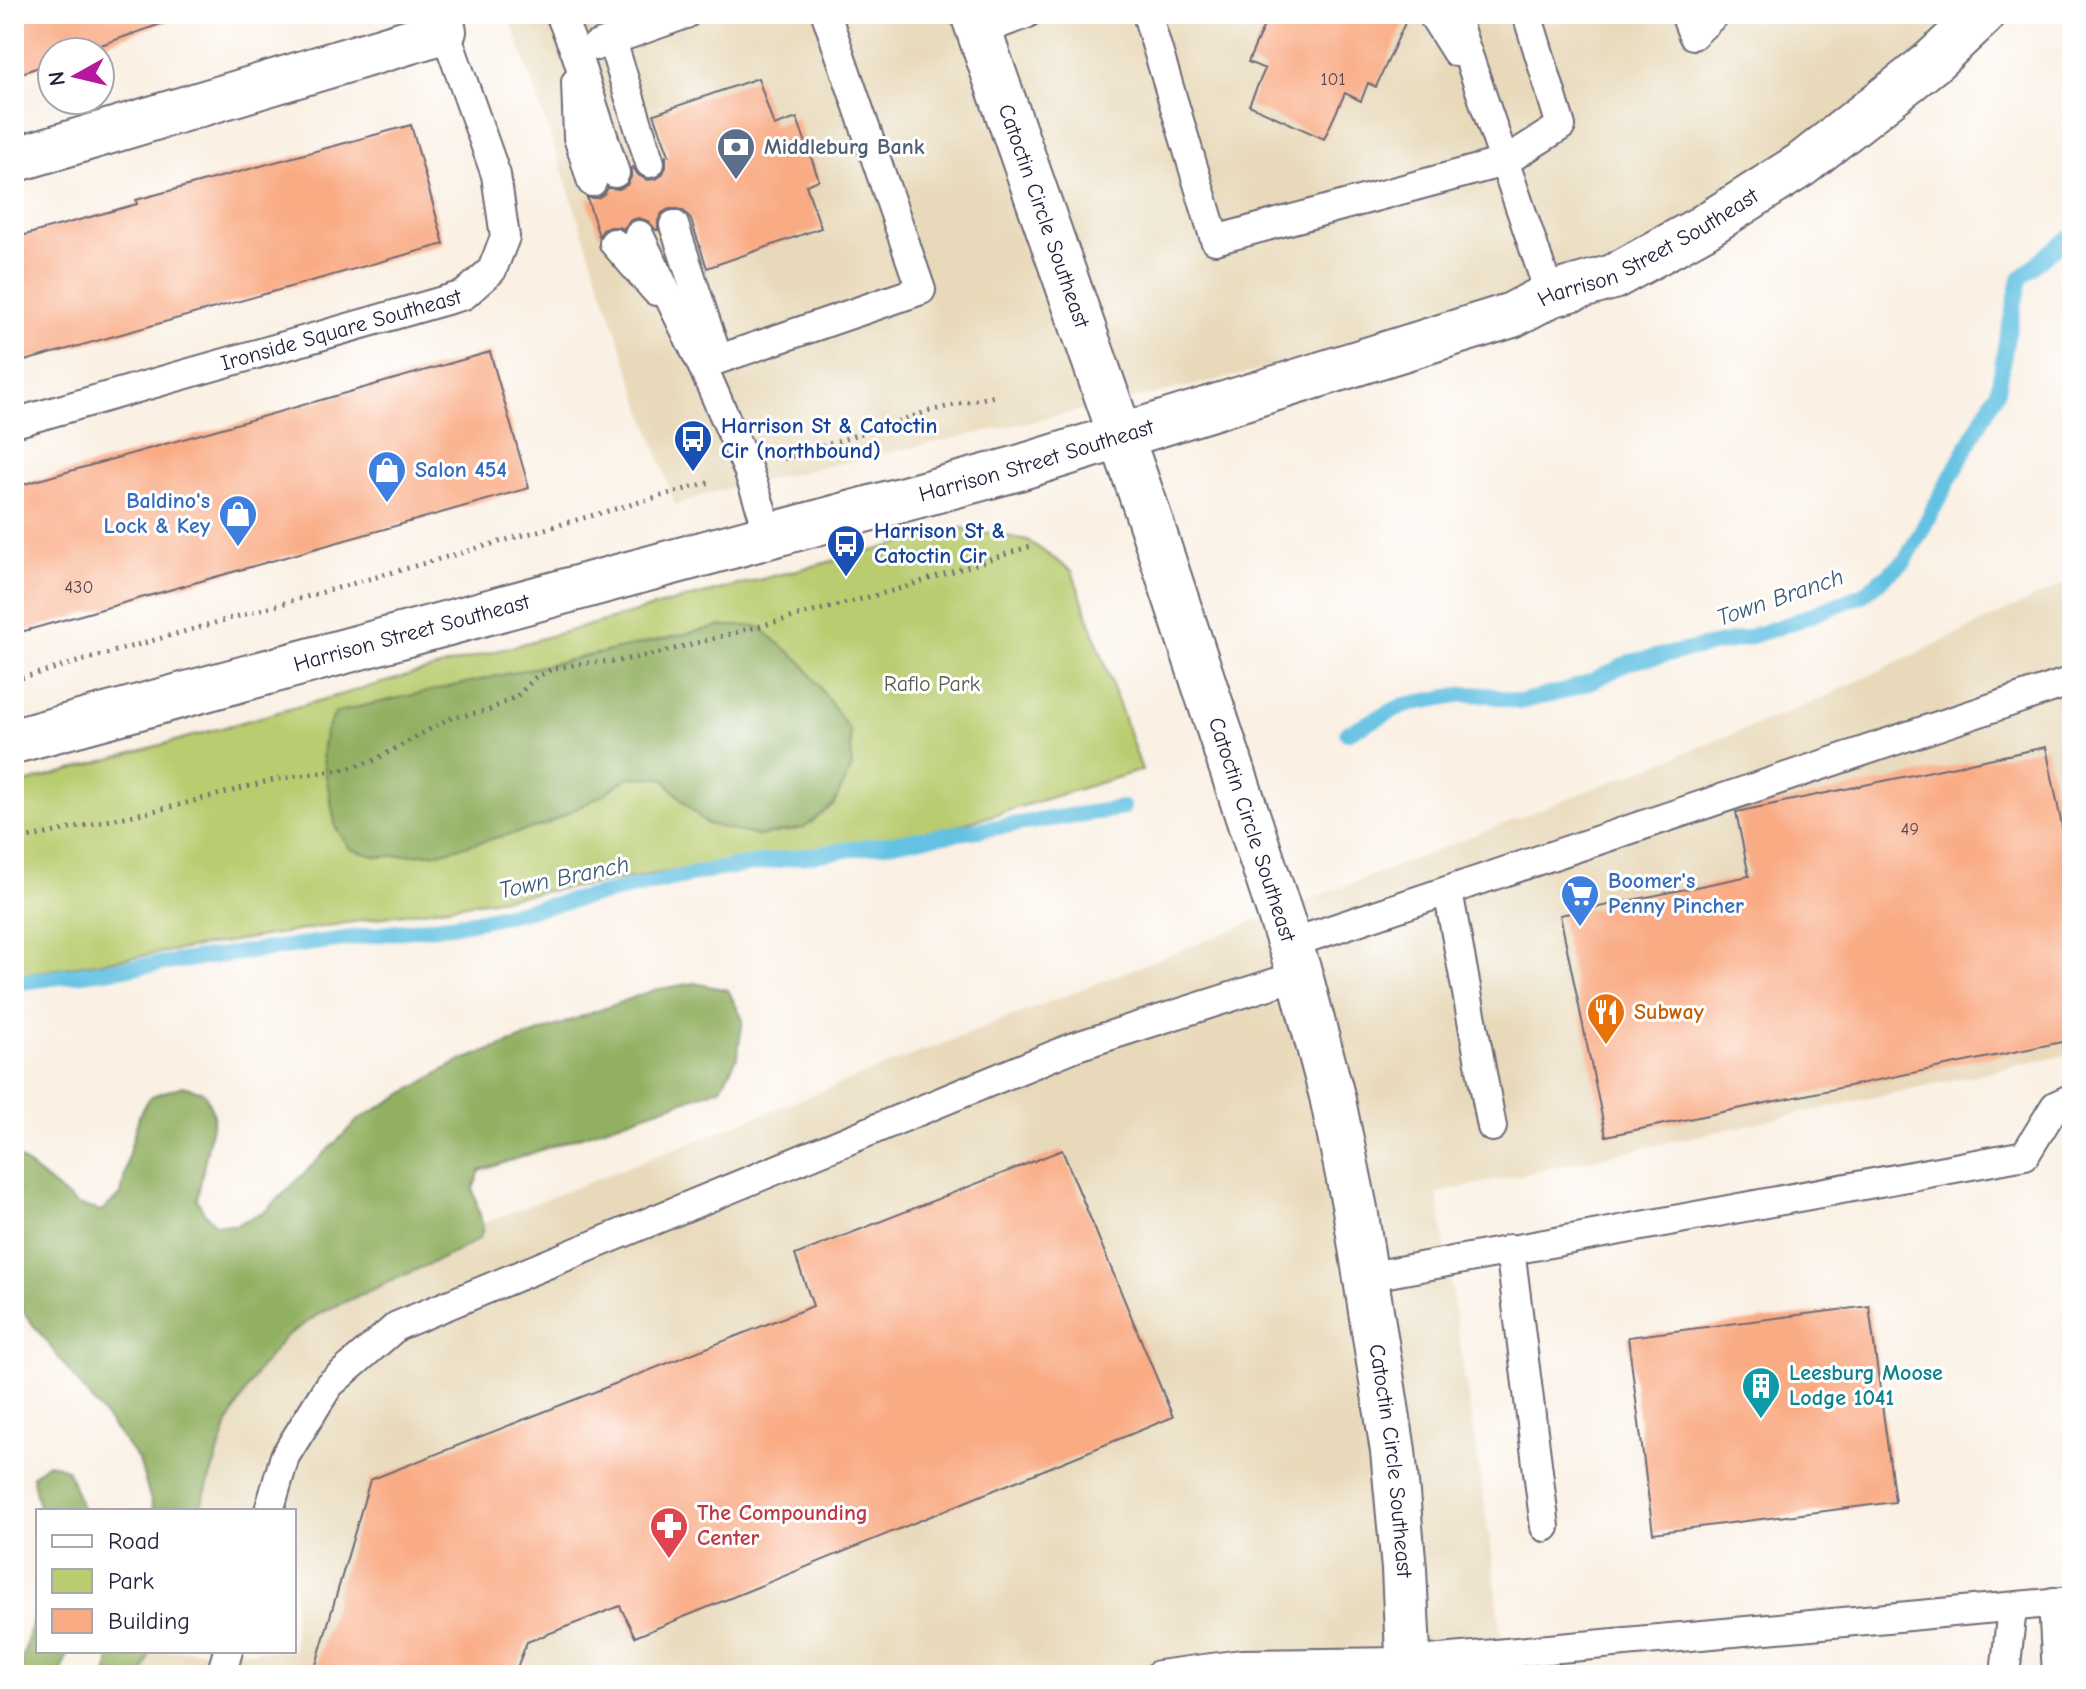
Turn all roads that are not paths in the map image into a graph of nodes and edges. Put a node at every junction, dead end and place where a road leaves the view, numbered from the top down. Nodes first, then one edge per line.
1 (560, 14) edge
2 (686, 14) edge
3 (826, 14) edge
4 (1026, 14) edge
5 (1147, 14) edge
6 (1432, 14) edge
7 (1454, 14) edge
8 (1527, 14) edge
9 (1685, 14) edge
10 (1715, 14) edge
11 (1983, 14) edge
12 (442, 22) edge
13 (976, 22) edge
14 (593, 47) junction
15 (1480, 90) junction
16 (14, 160) edge
17 (1504, 162) junction
18 (1550, 295) junction
19 (711, 362) junction
20 (14, 423) edge
21 (1121, 438) junction
22 (770, 535) junction
23 (2072, 681) edge
24 (14, 741) edge
25 (1448, 891) junction
26 (1294, 960) junction
27 (2072, 1098) edge
28 (1492, 1127) dead end
29 (1510, 1249) junction
30 (1366, 1277) junction
31 (270, 1509) edge
32 (1545, 1527) dead end
33 (2062, 1601) edge
34 (2012, 1607) junction
35 (227, 1653) edge
36 (1408, 1669) edge
37 (221, 1675) edge
38 (1159, 1675) edge
39 (2005, 1675) edge
40 (2057, 1675) edge

1 - 14 lane
2 - 14 lane
3 - 19 lane
4 - 13 lane
5 - 17 lane
6 - 15 lane
7 - 15 lane
8 - 17 lane
9 - 10 lane
11 - 18 street, Harrison Street Southeast
12 - 16 street
12 - 20 lane, Ironside Square Southeast
13 - 21 street, Catoctin Circle Southeast
14 - 14 lane
15 - 17 lane
17 - 18 lane
18 - 21 street, Harrison Street Southeast
19 - 19 lane
19 - 22 lane
21 - 22 street, Harrison Street Southeast
21 - 26 street, Catoctin Circle Southeast
22 - 24 street, Harrison Street Southeast
23 - 25 lane
25 - 26 lane
25 - 28 lane
26 - 30 street, Catoctin Circle Southeast
26 - 31 lane
27 - 29 lane
29 - 30 lane
29 - 32 lane
30 - 36 street, Catoctin Circle Southeast
33 - 34 lane
33 - 40 lane
34 - 36 lane
34 - 39 lane
35 - 37 lane
36 - 38 lane

